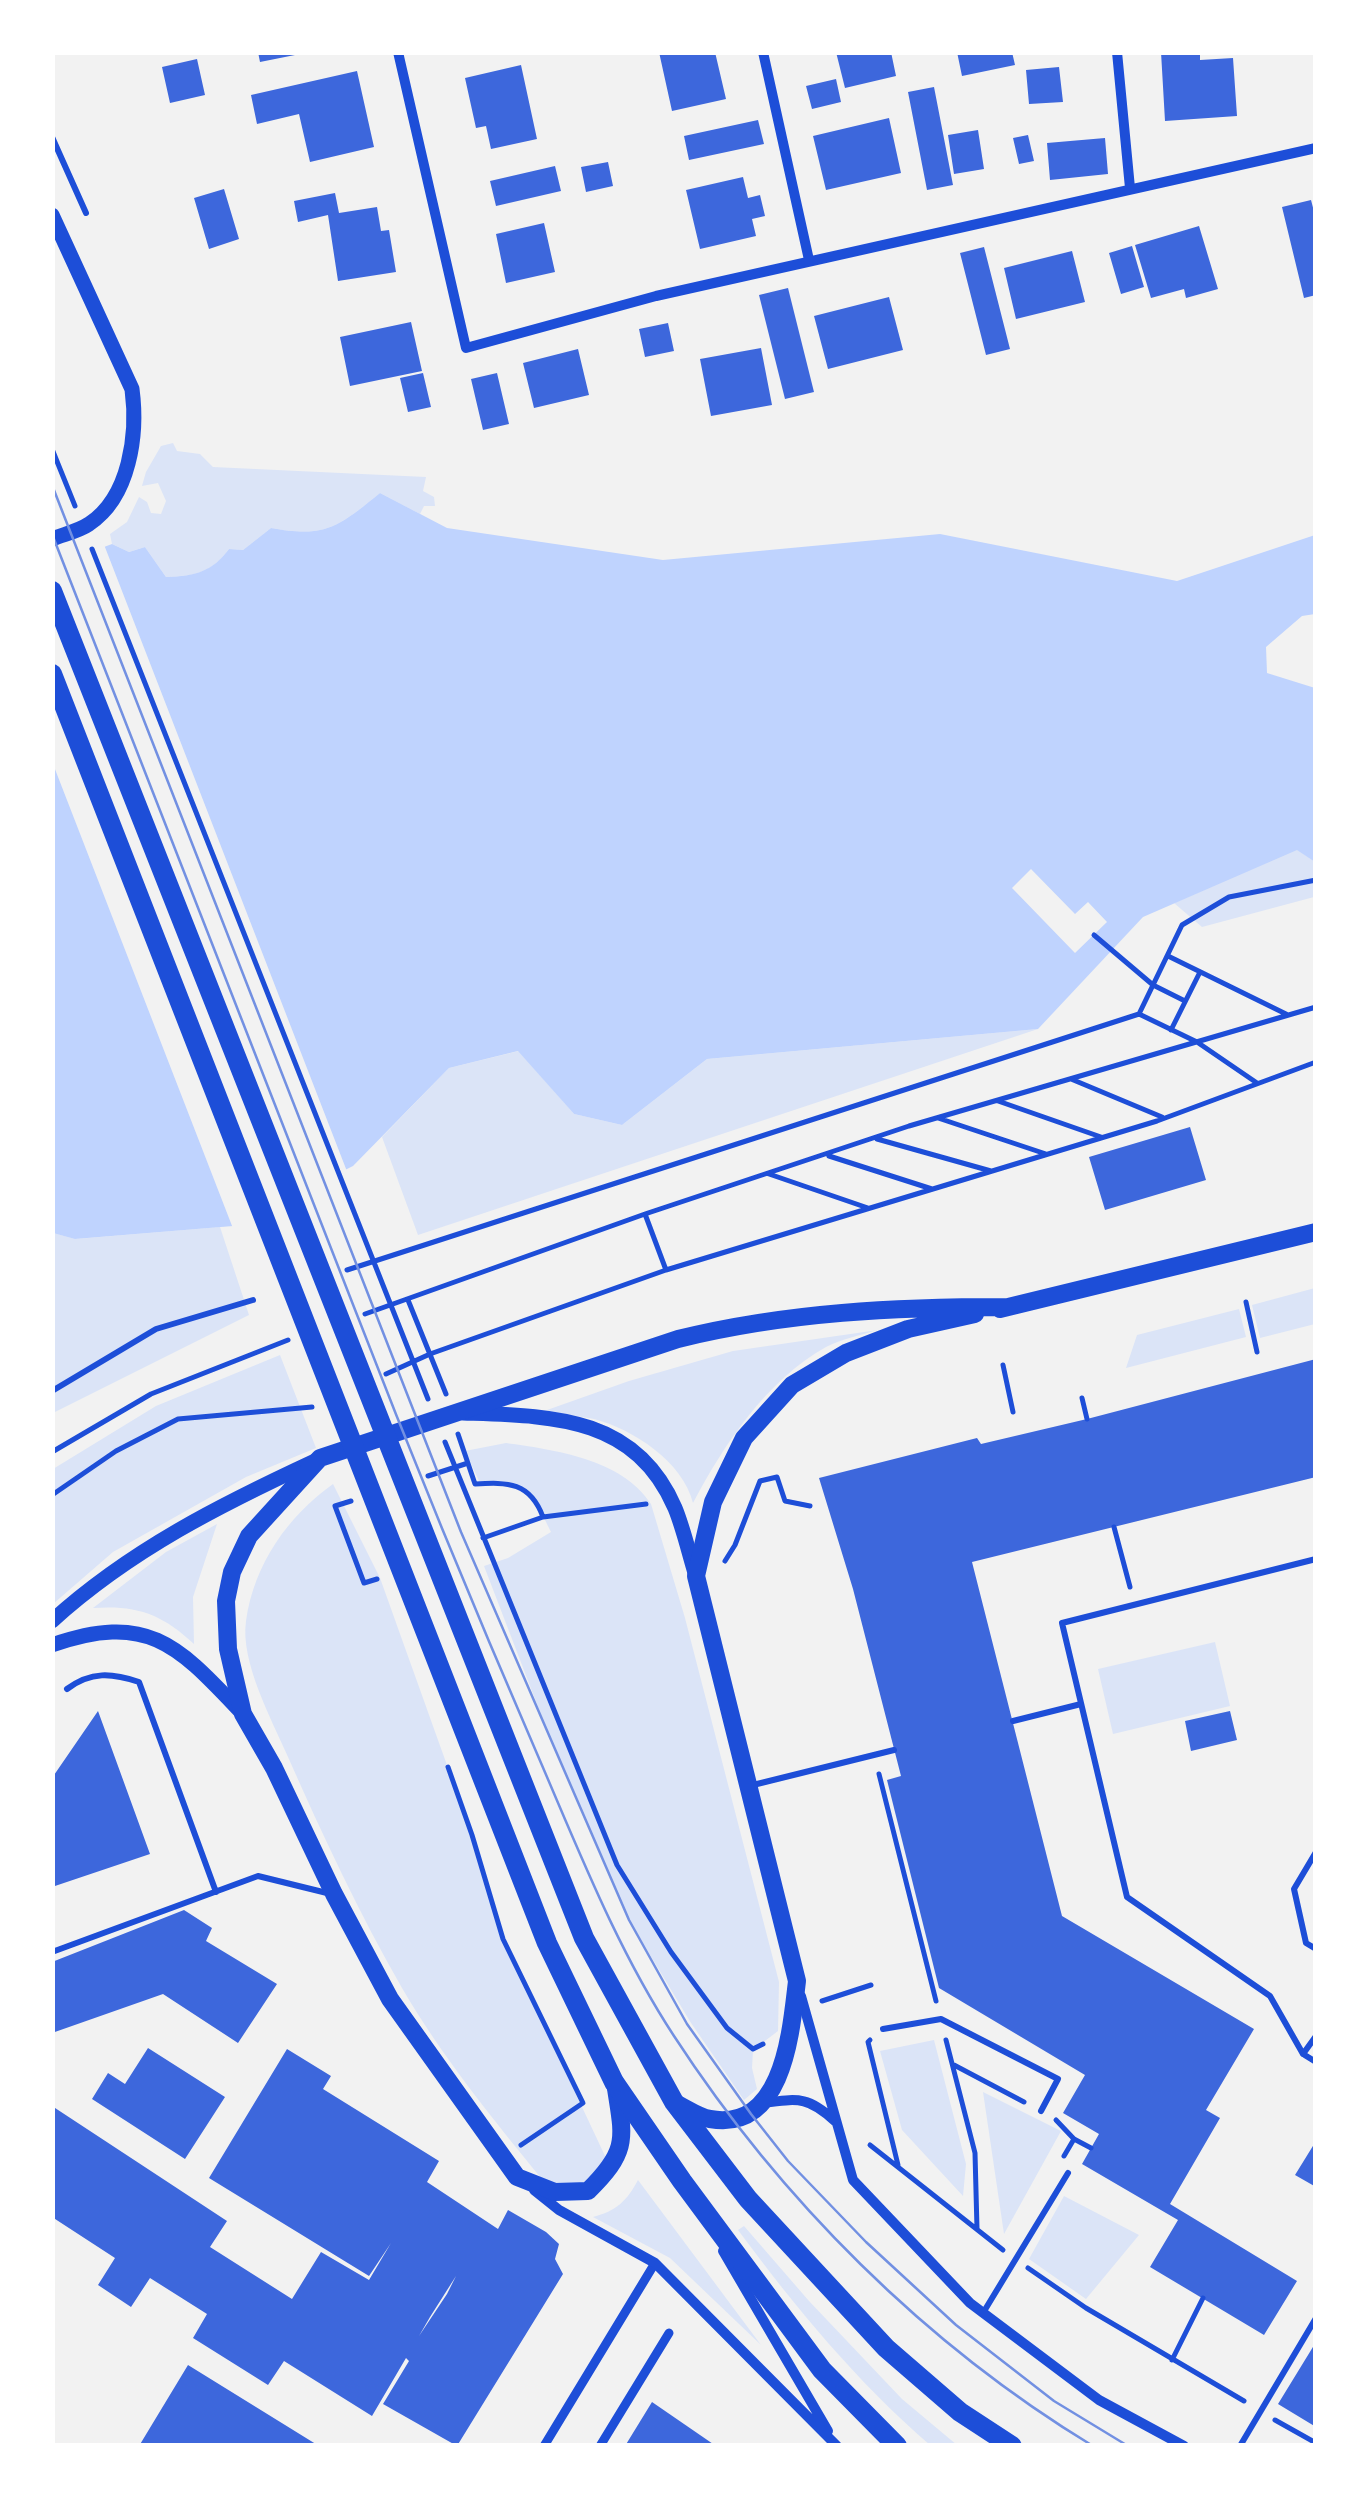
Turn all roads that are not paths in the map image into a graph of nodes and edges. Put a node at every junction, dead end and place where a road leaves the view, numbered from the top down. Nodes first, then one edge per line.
1 (398, 52) edge
2 (763, 52) edge
3 (1118, 52) edge
4 (52, 136) edge
5 (1316, 148) edge
6 (1130, 188) junction
7 (86, 214) dead end
8 (52, 215) edge
9 (810, 260) junction
10 (52, 538) edge
11 (52, 591) edge
12 (52, 674) edge
13 (1316, 1232) edge
14 (253, 1300) dead end
15 (1008, 1307) junction
16 (52, 1391) edge
17 (454, 1413) junction
18 (320, 1458) junction
19 (1316, 1559) edge
20 (696, 1576) junction
21 (52, 1621) edge
22 (52, 1645) edge
23 (67, 1689) dead end
24 (1082, 1704) junction
25 (243, 1714) junction
26 (1012, 1721) dead end
27 (894, 1750) dead end
28 (747, 1786) junction
29 (1316, 1852) edge
30 (216, 1892) junction
31 (334, 1894) junction
32 (1316, 1949) edge
33 (52, 1952) edge
34 (798, 2009) junction
35 (882, 2029) road end
36 (1316, 2036) edge
37 (1303, 2054) junction
38 (1316, 2062) edge
39 (614, 2082) junction
40 (674, 2102) junction
41 (762, 2103) junction
42 (1040, 2111) road end
43 (835, 2122) junction
44 (1068, 2173) dead end
45 (517, 2177) junction
46 (682, 2182) junction
47 (655, 2263) junction
48 (983, 2313) junction
49 (1316, 2318) edge
50 (668, 2333) dead end
51 (544, 2446) edge
52 (600, 2446) edge
53 (837, 2446) edge
54 (897, 2446) edge
55 (1012, 2446) edge
56 (1184, 2446) edge
57 (1240, 2446) edge

1 - 9 street
2 - 9 street
3 - 6 street
4 - 7 lane
5 - 6 street
6 - 9 street
8 - 10 street
11 - 40 main road
12 - 39 main road
13 - 15 main road
14 - 16 lane
15 - 17 main road
15 - 20 main road
17 - 18 main road
17 - 20 street
18 - 21 street
18 - 25 main road
19 - 24 lane
20 - 28 main road
22 - 25 street
23 - 30 lane
24 - 26 lane
24 - 37 lane
25 - 31 main road
27 - 28 lane
28 - 34 main road
29 - 32 lane
30 - 31 lane
30 - 33 lane
31 - 45 main road
34 - 41 main road
34 - 43 street
35 - 42 lane
36 - 37 lane
37 - 38 lane
39 - 45 main road
39 - 46 main road
40 - 41 main road
40 - 55 main road
41 - 43 street
43 - 48 street
44 - 48 lane
45 - 47 street
46 - 53 street
46 - 54 main road
47 - 51 street
47 - 53 street
48 - 56 street
49 - 57 lane
50 - 52 street

